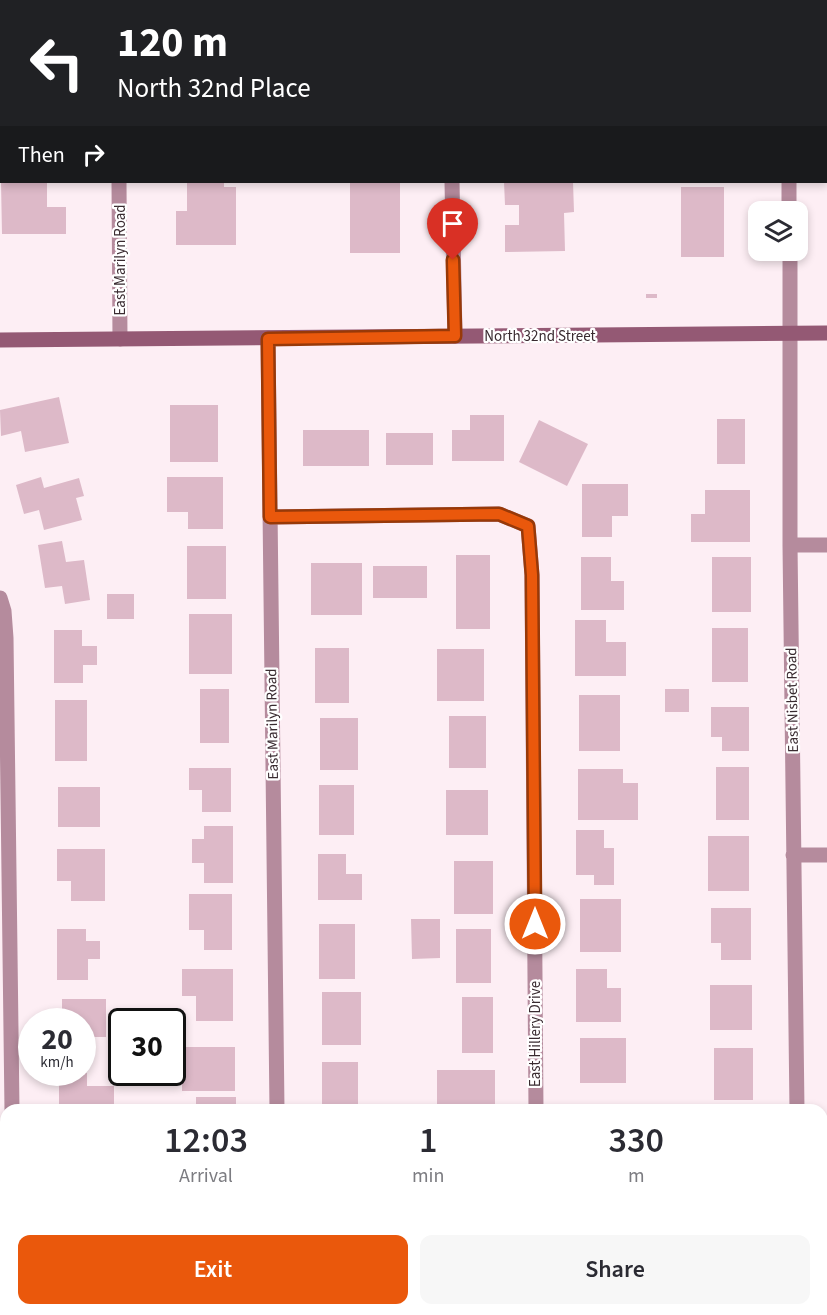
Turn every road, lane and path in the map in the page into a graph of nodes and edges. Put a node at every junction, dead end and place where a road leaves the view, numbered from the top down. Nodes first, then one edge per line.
1 (119, 183) edge
2 (453, 183) edge
3 (789, 183) edge
4 (789, 201) edge
5 (790, 261) edge
6 (827, 333) edge
7 (790, 334) junction
8 (455, 336) junction
9 (120, 339) junction
10 (268, 339) junction
11 (0, 340) edge
12 (270, 517) junction
13 (790, 545) junction
14 (827, 545) edge
15 (0, 598) edge
16 (3, 664) edge
17 (793, 855) junction
18 (827, 855) edge
19 (12, 1104) edge
20 (277, 1104) edge
21 (536, 1104) edge
22 (797, 1104) edge

1 - 9 street, East Marilyn Road
2 - 8 street
3 - 4 street
5 - 7 street, East Nisbet Road
6 - 7 main road, North 32nd Street
7 - 8 main road, North 32nd Street
7 - 13 street, East Nisbet Road
8 - 10 main road, North 32nd Street
9 - 10 main road, North 32nd Street
9 - 11 main road, North 32nd Street
10 - 12 street, East Marilyn Road
12 - 20 street, East Marilyn Road
12 - 21 street, East Hillery Drive
13 - 14 street
13 - 17 street, East Nisbet Road
15 - 16 street
16 - 19 street
17 - 18 street
17 - 22 street, East Nisbet Road

